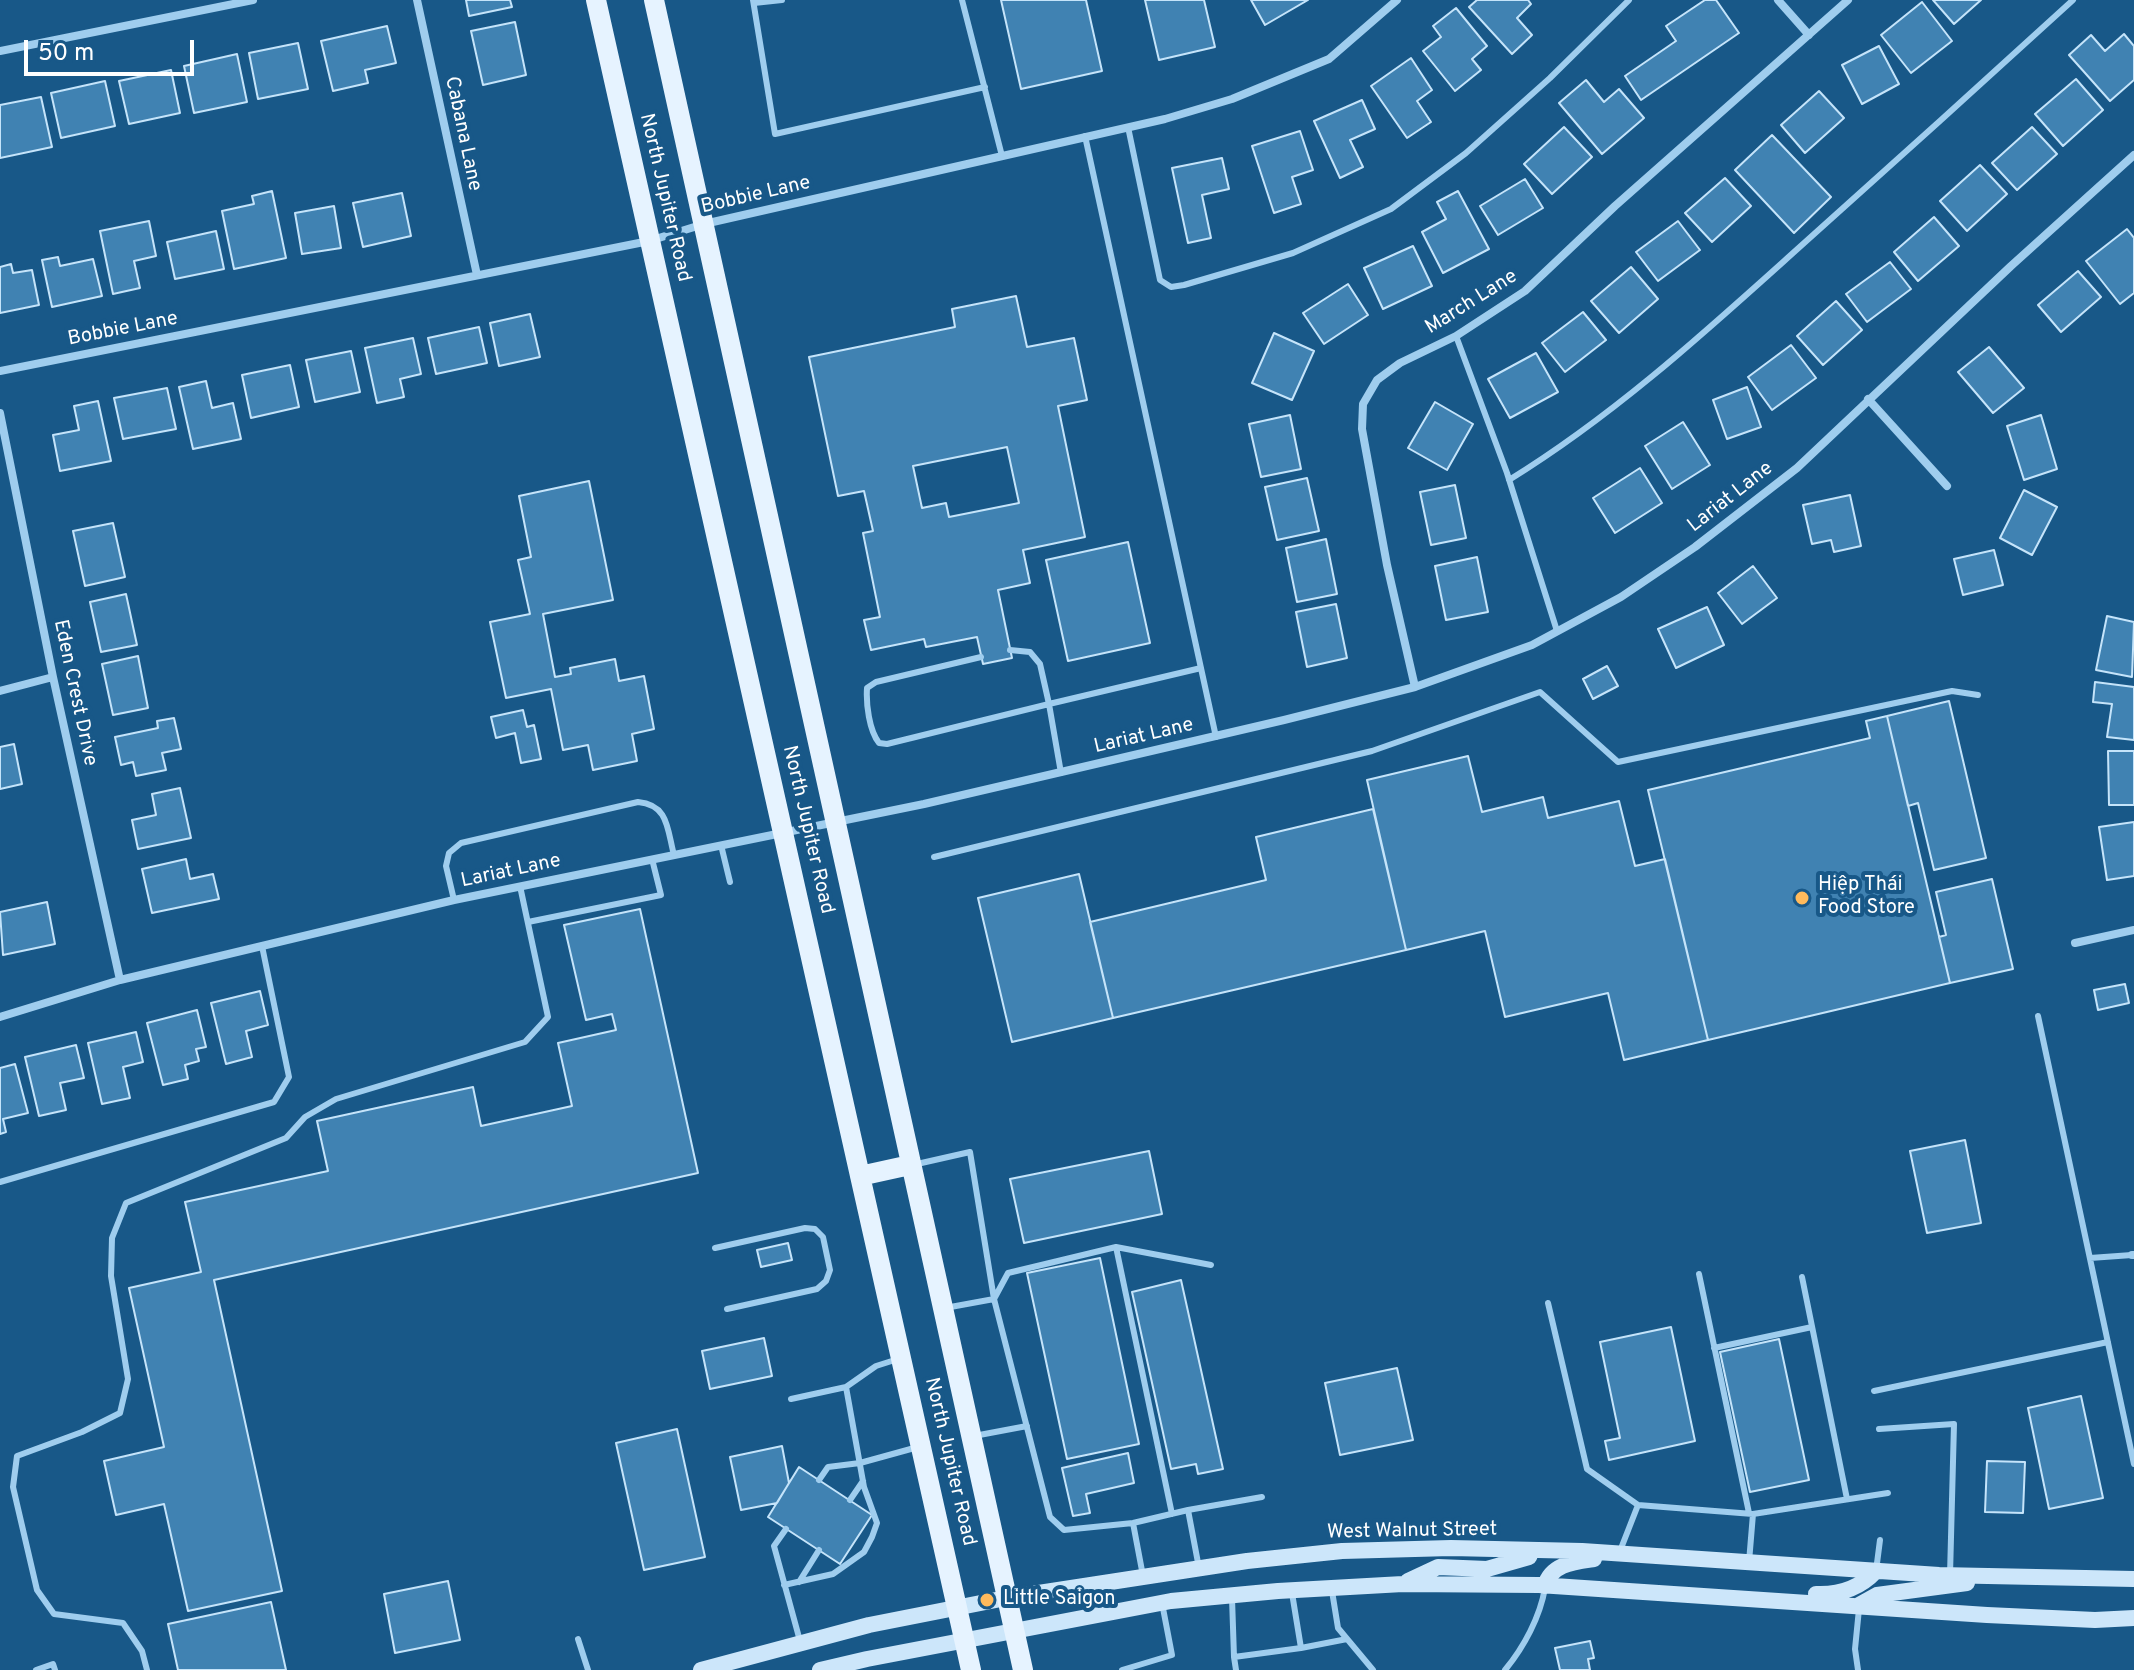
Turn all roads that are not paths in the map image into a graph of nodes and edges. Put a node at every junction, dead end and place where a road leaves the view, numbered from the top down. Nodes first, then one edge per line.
1 (253, 0) edge
2 (417, 0) edge
3 (596, 0) edge
4 (654, 0) edge
5 (782, 0) edge
6 (962, 0) edge
7 (1629, 0) edge
8 (1778, 0) edge
9 (1848, 0) edge
10 (2073, 0) edge
11 (753, 1) edge
12 (1394, 1) edge
13 (1809, 35) junction
14 (0, 51) edge
15 (985, 87) junction
16 (1128, 127) junction
17 (1085, 136) junction
18 (2134, 155) edge
19 (1002, 156) junction
20 (704, 224) junction
21 (649, 241) junction
22 (477, 275) junction
23 (1456, 336) junction
24 (0, 371) edge
25 (1868, 399) junction
26 (0, 413) edge
27 (1509, 480) junction
28 (1947, 486) dead end
29 (1557, 631) junction
30 (1010, 650) dead end
31 (981, 657) dead end
32 (1201, 668) junction
33 (53, 677) junction
34 (1415, 687) junction
35 (0, 691) edge
36 (1978, 695) dead end
37 (1049, 704) junction
38 (1216, 737) junction
39 (1061, 773) junction
40 (833, 822) junction
41 (783, 833) junction
42 (721, 845) junction
43 (674, 855) junction
44 (934, 857) dead end
45 (652, 859) junction
46 (730, 882) dead end
47 (520, 886) junction
48 (454, 900) junction
49 (528, 922) junction
50 (2134, 930) edge
51 (2075, 943) dead end
52 (262, 946) junction
53 (120, 980) junction
54 (2038, 1016) dead end
55 (0, 1017) edge
56 (910, 1165) junction
57 (860, 1176) junction
58 (0, 1182) edge
59 (1116, 1247) junction
60 (715, 1248) dead end
61 (2133, 1255) edge
62 (2090, 1258) junction
63 (1211, 1265) dead end
64 (1699, 1274) dead end
65 (1802, 1277) dead end
66 (994, 1299) junction
67 (1548, 1303) dead end
68 (727, 1309) dead end
69 (942, 1309) junction
70 (1812, 1327) junction
71 (2108, 1342) junction
72 (1714, 1348) junction
73 (901, 1358) junction
74 (846, 1387) junction
75 (1874, 1391) dead end
76 (791, 1399) dead end
77 (1027, 1426) junction
78 (1879, 1429) dead end
79 (970, 1437) junction
80 (921, 1446) junction
81 (860, 1463) junction
82 (2134, 1464) edge
83 (819, 1480) dead end
84 (863, 1481) junction
85 (1888, 1493) dead end
86 (1262, 1497) dead end
87 (1847, 1499) junction
88 (850, 1500) dead end
89 (1638, 1505) junction
90 (1188, 1510) junction
91 (1751, 1513) junction
92 (1172, 1514) junction
93 (1133, 1523) junction
94 (786, 1529) dead end
95 (1880, 1540) dead end
96 (819, 1550) dead end
97 (1532, 1550) junction
98 (1619, 1554) junction
99 (1749, 1563) junction
100 (1199, 1568) junction
101 (1876, 1571) junction
102 (1950, 1575) junction
103 (1143, 1576) junction
104 (2004, 1576) junction
105 (2134, 1579) edge
106 (799, 1582) junction
107 (1403, 1584) junction
108 (784, 1585) junction
109 (1545, 1586) junction
110 (1331, 1587) junction
111 (1291, 1590) junction
112 (1232, 1596) junction
113 (1006, 1598) junction
114 (1751, 1598) junction
115 (1162, 1603) junction
116 (1859, 1605) junction
117 (957, 1608) junction
118 (2134, 1618) edge
119 (1014, 1631) junction
120 (578, 1639) dead end
121 (1347, 1639) junction
122 (965, 1640) junction
123 (800, 1643) junction
124 (1301, 1648) junction
125 (1234, 1657) junction
126 (36, 1670) edge
127 (55, 1670) edge
128 (147, 1670) edge
129 (588, 1670) edge
130 (701, 1670) edge
131 (820, 1670) edge
132 (971, 1670) edge
133 (1023, 1670) edge
134 (1122, 1670) edge
135 (1236, 1670) edge
136 (1373, 1670) edge
137 (1505, 1670) edge
138 (1858, 1670) edge

1 - 14 street
2 - 22 street, Cabana Lane
3 - 21 main road, North Jupiter Road
4 - 20 main road, North Jupiter Road
5 - 11 lane
6 - 15 lane
7 - 16 lane
8 - 13 street
9 - 13 street, March Lane
10 - 27 lane
11 - 15 lane
12 - 16 street, Bobbie Lane
13 - 23 street, March Lane
15 - 19 lane
16 - 17 street, Bobbie Lane
17 - 19 street, Bobbie Lane
17 - 32 lane
18 - 25 street, Lariat Lane
19 - 20 street, Bobbie Lane
20 - 21 street, Bobbie Lane
20 - 40 main road, North Jupiter Road
21 - 22 street, Bobbie Lane
21 - 41 main road, North Jupiter Road
22 - 24 street, Bobbie Lane
23 - 27 lane
23 - 34 street, March Lane
25 - 28 street
25 - 29 street, Lariat Lane
26 - 33 street, Eden Crest Drive
27 - 29 lane
29 - 34 street, Lariat Lane
30 - 37 lane
31 - 37 lane
32 - 37 lane
32 - 38 lane
33 - 35 street
33 - 53 street, Eden Crest Drive
34 - 38 street, Lariat Lane
36 - 44 lane
37 - 39 lane
38 - 39 street, Lariat Lane
39 - 40 street, Lariat Lane
40 - 41 street, Lariat Lane
40 - 56 main road, North Jupiter Road
41 - 42 street, Lariat Lane
41 - 57 main road, North Jupiter Road
42 - 43 street, Lariat Lane
42 - 46 lane
43 - 45 street, Lariat Lane
43 - 48 lane
45 - 47 street, Lariat Lane
45 - 49 lane
47 - 48 street, Lariat Lane
47 - 49 lane
48 - 52 street, Lariat Lane
49 - 128 lane
50 - 51 street
52 - 53 street, Lariat Lane
52 - 58 lane
53 - 55 street, Lariat Lane
54 - 62 lane
56 - 57 main road
56 - 66 lane
56 - 69 main road, North Jupiter Road
57 - 73 main road, North Jupiter Road
59 - 63 lane
59 - 66 lane
59 - 92 lane
60 - 68 lane
61 - 62 lane
62 - 71 lane
64 - 72 lane
65 - 70 lane
66 - 69 lane
66 - 77 lane
67 - 89 lane
69 - 79 main road, North Jupiter Road
70 - 72 lane
70 - 87 lane
71 - 75 lane
71 - 82 lane
72 - 91 lane
73 - 74 lane
73 - 80 main road, North Jupiter Road
74 - 76 lane
74 - 81 lane
77 - 79 lane
77 - 93 lane
78 - 102 lane
79 - 113 main road, North Jupiter Road
80 - 81 lane
80 - 117 main road, North Jupiter Road
81 - 83 lane
81 - 84 lane
84 - 88 lane
84 - 106 lane
85 - 87 lane
86 - 90 lane
87 - 91 lane
89 - 91 lane
89 - 98 lane
90 - 92 lane
90 - 100 lane
91 - 99 lane
92 - 93 lane
93 - 103 lane
94 - 108 lane
95 - 101 lane
96 - 106 lane
97 - 98 main road, West Walnut Street
97 - 100 main road, West Walnut Street
97 - 107 main road
98 - 99 main road, West Walnut Street
98 - 109 main road
99 - 101 main road, West Walnut Street
100 - 103 main road, West Walnut Street
101 - 102 main road, West Walnut Street
101 - 114 main road
102 - 104 main road, West Walnut Street
103 - 113 main road, West Walnut Street
104 - 105 main road, West Walnut Street
104 - 116 main road
106 - 108 lane
107 - 109 main road
107 - 110 main road
108 - 123 lane
109 - 114 main road
109 - 137 lane
110 - 111 main road
110 - 121 lane
111 - 112 main road
111 - 124 lane
112 - 115 main road
112 - 125 lane
113 - 117 main road, West Walnut Street
113 - 119 main road, North Jupiter Road
114 - 116 main road
115 - 119 main road
115 - 134 lane
116 - 118 main road
116 - 138 lane
117 - 122 main road, North Jupiter Road
117 - 123 main road, West Walnut Street
119 - 122 main road
119 - 133 main road, North Jupiter Road
120 - 129 lane
121 - 124 lane
121 - 136 lane
122 - 131 main road
122 - 132 main road, North Jupiter Road
123 - 130 main road, West Walnut Street
124 - 125 lane
125 - 135 lane
126 - 127 lane

